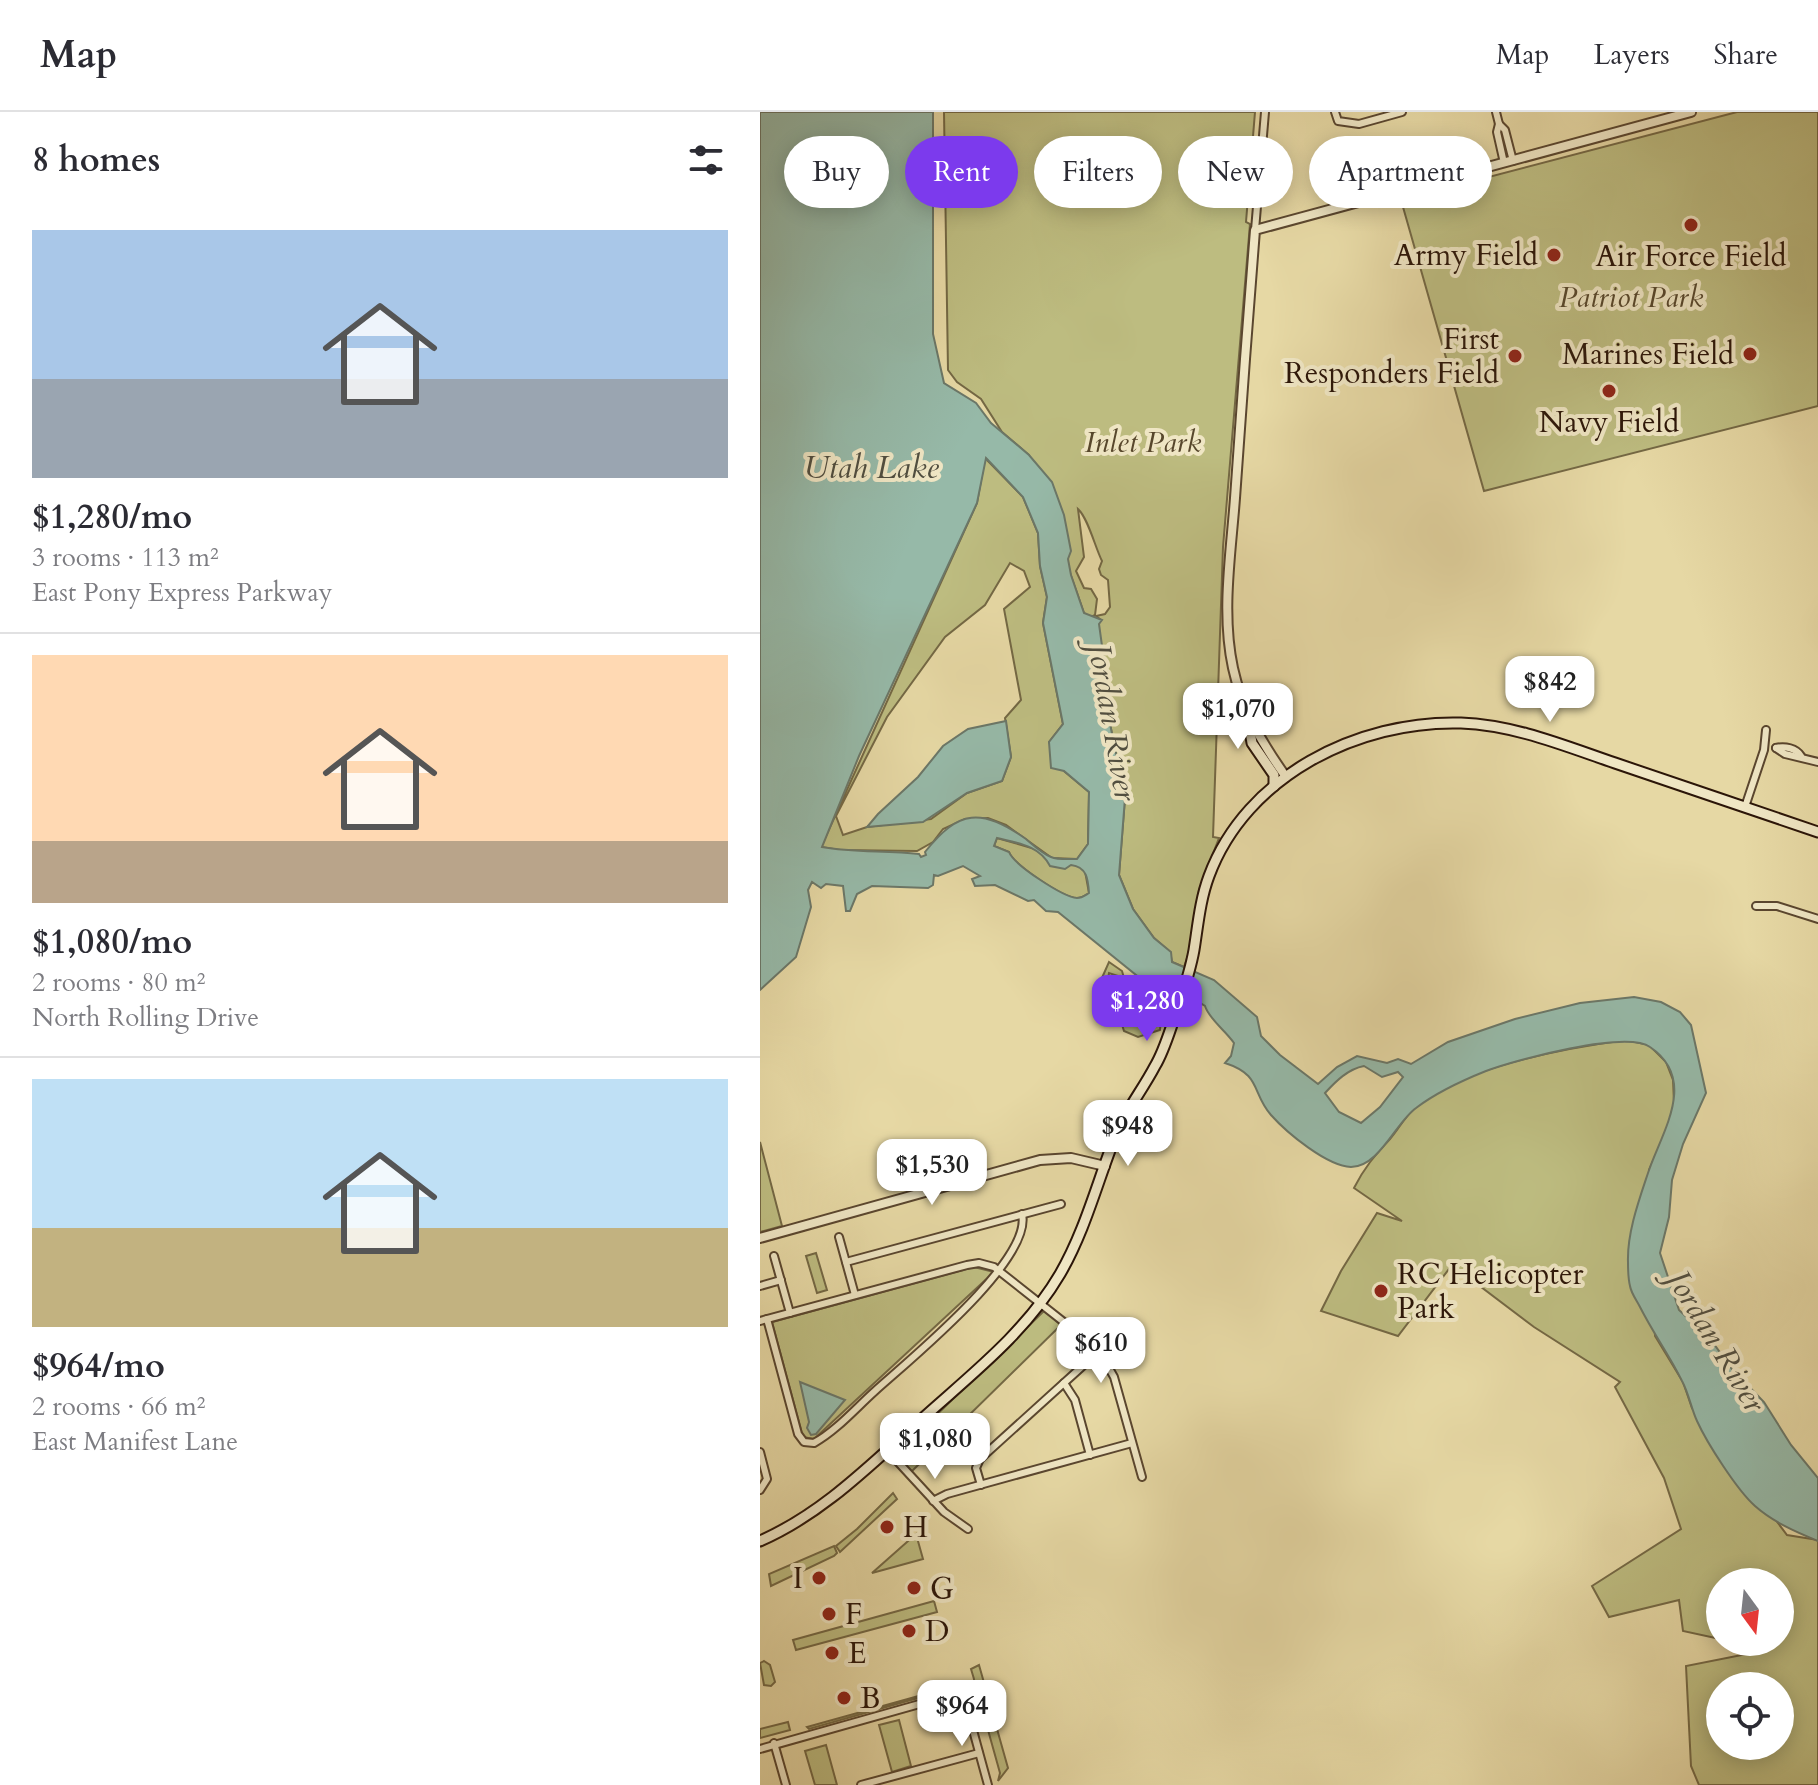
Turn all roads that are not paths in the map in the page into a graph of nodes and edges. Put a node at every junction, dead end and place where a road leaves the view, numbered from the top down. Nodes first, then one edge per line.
1 (1265, 112) edge
2 (1335, 112) edge
3 (1402, 112) edge
4 (1496, 112) edge
5 (1691, 112) edge
6 (1509, 162) junction
7 (1255, 230) junction
8 (1246, 710) junction
9 (1766, 730) dead end
10 (1765, 745) junction
11 (1818, 762) edge
12 (1286, 777) junction
13 (1274, 786) junction
14 (1745, 807) junction
15 (1818, 832) edge
16 (1756, 906) dead end
17 (1818, 919) edge
18 (1137, 1097) junction
19 (1105, 1166) junction
20 (1061, 1204) dead end
21 (1022, 1214) junction
22 (1084, 1224) junction
23 (839, 1237) dead end
24 (760, 1238) edge
25 (774, 1256) dead end
26 (846, 1262) junction
27 (999, 1270) junction
28 (781, 1280) junction
29 (760, 1286) edge
30 (855, 1295) junction
31 (1041, 1303) junction
32 (790, 1313) junction
33 (763, 1320) edge
34 (1086, 1363) dead end
35 (1064, 1383) junction
36 (1132, 1443) junction
37 (887, 1450) junction
38 (760, 1452) edge
39 (1090, 1455) junction
40 (1142, 1477) dead end
41 (981, 1485) junction
42 (762, 1487) edge
43 (933, 1501) junction
44 (968, 1529) dead end
45 (760, 1541) edge
46 (772, 1744) junction
47 (760, 1747) edge
48 (979, 1753) junction
49 (786, 1785) edge
50 (861, 1785) edge
51 (988, 1785) edge

1 - 7 street
2 - 3 street
4 - 6 street
5 - 6 street
6 - 7 street
7 - 8 street
8 - 12 street
8 - 13 main road
9 - 10 street
10 - 11 street
10 - 14 street
12 - 13 main road
12 - 14 main road
13 - 18 main road
14 - 15 main road
16 - 17 street
18 - 19 main road
18 - 22 main road
19 - 22 main road
19 - 24 street
20 - 21 street
21 - 26 street
21 - 27 street
22 - 31 main road
23 - 26 street
25 - 28 street
26 - 30 street
27 - 30 street
27 - 31 street
27 - 33 street
28 - 29 street
28 - 32 street
30 - 32 street
31 - 36 street
31 - 37 main road
32 - 33 street
34 - 35 street
35 - 39 street
35 - 41 street
36 - 39 street
36 - 40 street
37 - 43 street
37 - 45 main road
38 - 42 street
39 - 41 street
41 - 43 street
43 - 44 street
46 - 47 street
46 - 48 street
46 - 49 street
48 - 50 street
48 - 51 street

